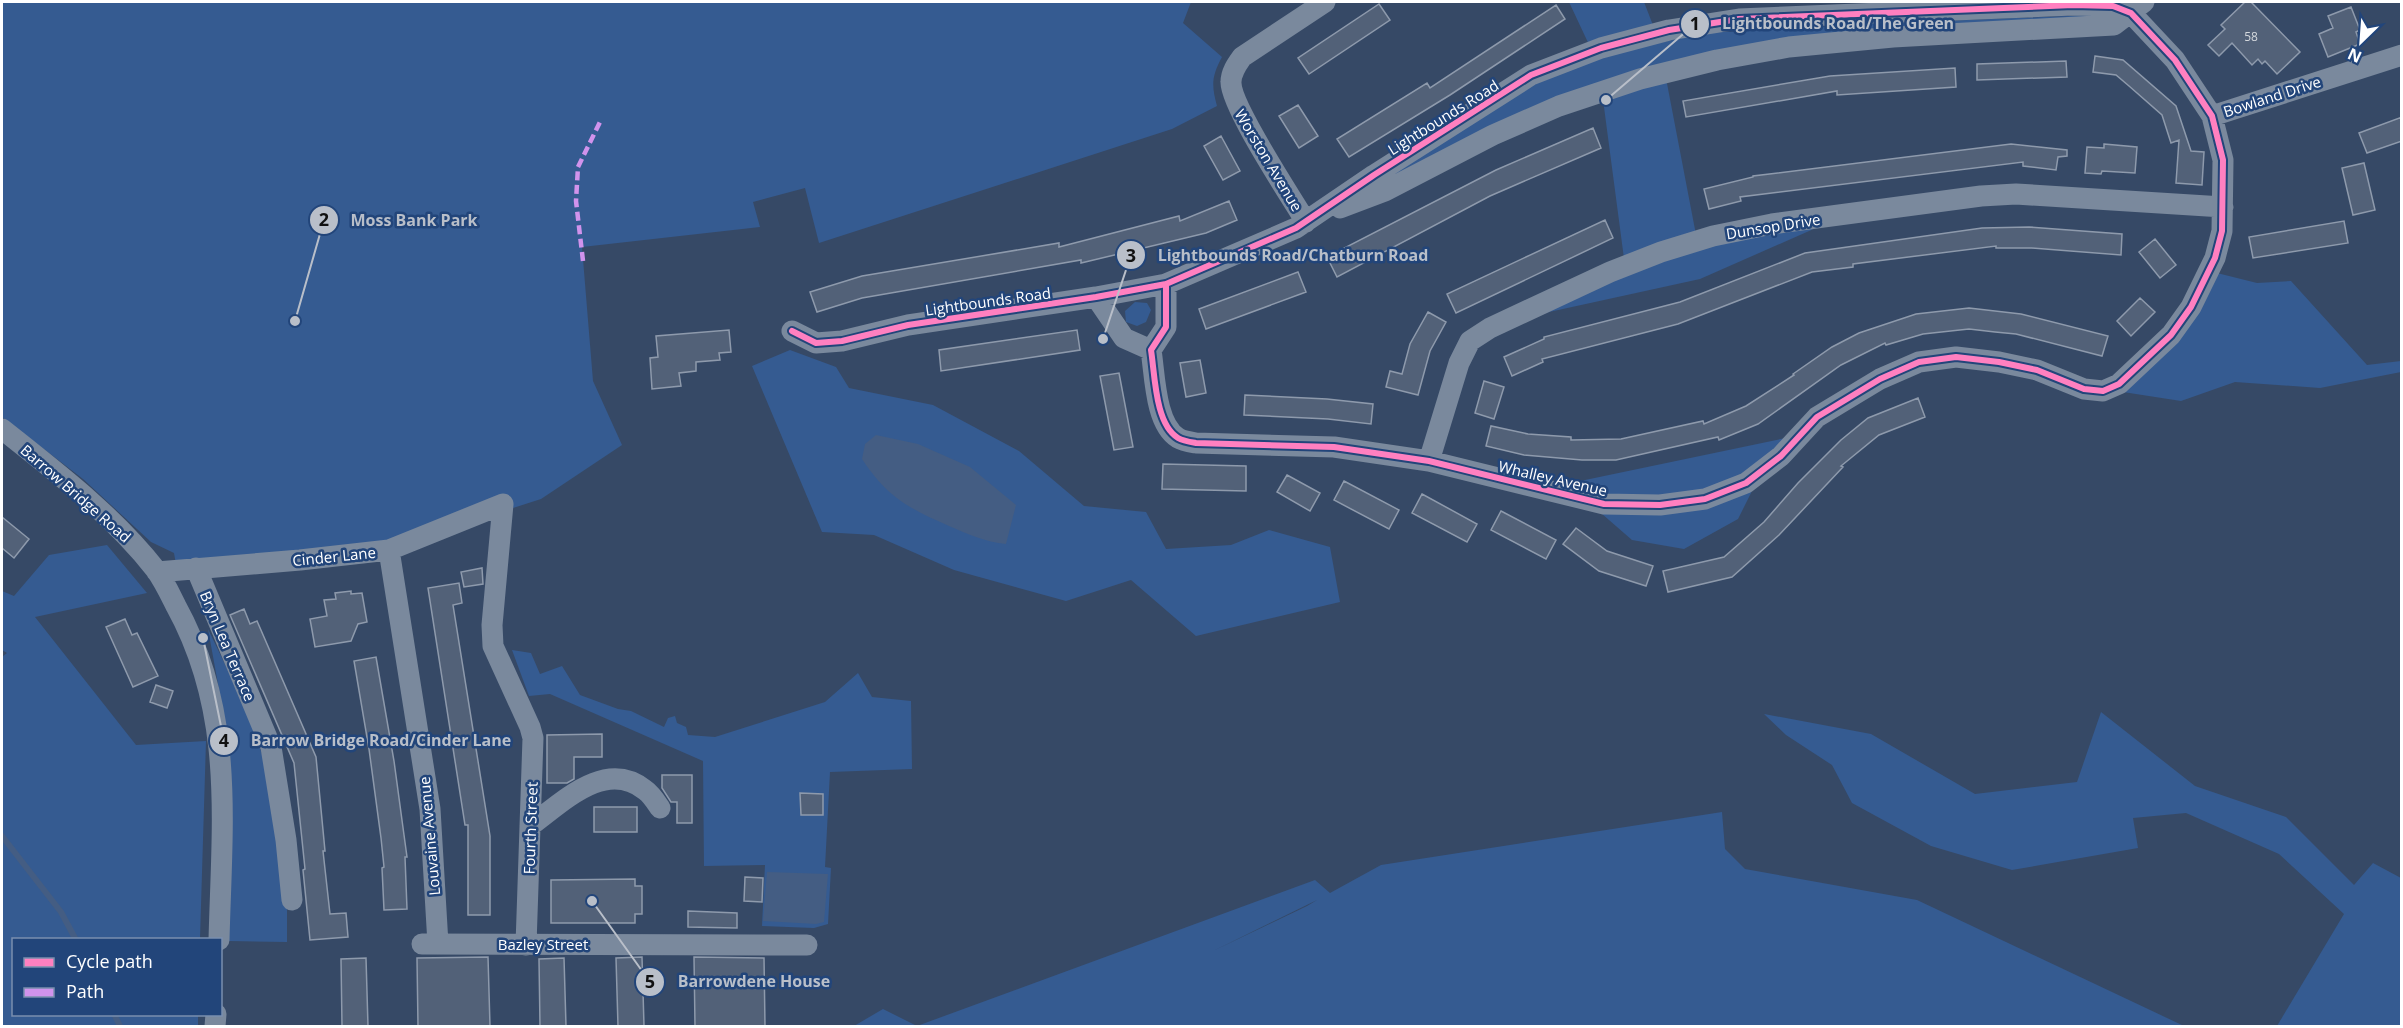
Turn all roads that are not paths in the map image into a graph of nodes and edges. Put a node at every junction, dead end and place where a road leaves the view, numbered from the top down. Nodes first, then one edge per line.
1 (1325, 2) edge
2 (2138, 7) edge
3 (2402, 55) edge
4 (2212, 116) junction
5 (2223, 207) junction
6 (1306, 222) junction
7 (1166, 284) junction
8 (1096, 297) junction
9 (792, 331) dead end
10 (1150, 350) junction
11 (2, 429) edge
12 (1429, 461) junction
13 (503, 504) joint
14 (389, 550) junction
15 (196, 568) junction
16 (158, 572) junction
17 (660, 808) dead end
18 (530, 826) junction
19 (292, 900) dead end
20 (219, 938) edge
21 (430, 944) joint
22 (525, 945) junction
23 (807, 945) dead end

1 - 6 street, Worston Avenue
2 - 4 street, Whalley Avenue
2 - 6 street, Lightbounds Road
2 - 6 street, Lightbounds Road
3 - 4 street, Bowland Drive
4 - 5 street, Whalley Avenue
5 - 12 street, Dunsop Drive
5 - 12 street, Whalley Avenue
6 - 7 street, Lightbounds Road
7 - 8 street, Lightbounds Road
7 - 10 street
8 - 9 street, Lightbounds Road
8 - 10 street
10 - 12 street, Whalley Avenue
11 - 16 street, Barrow Bridge Road
13 - 14 street, Cinder Lane
13 - 18 street, Fourth Street
14 - 15 street, Cinder Lane
14 - 21 street, Louvaine Avenue
15 - 16 street, Cinder Lane
15 - 19 street, Bryn Lea Terrace
16 - 20 street, Barrow Bridge Road
17 - 18 street
18 - 22 street, Fourth Street
21 - 22 street, Bazley Street
22 - 23 street, Bazley Street

